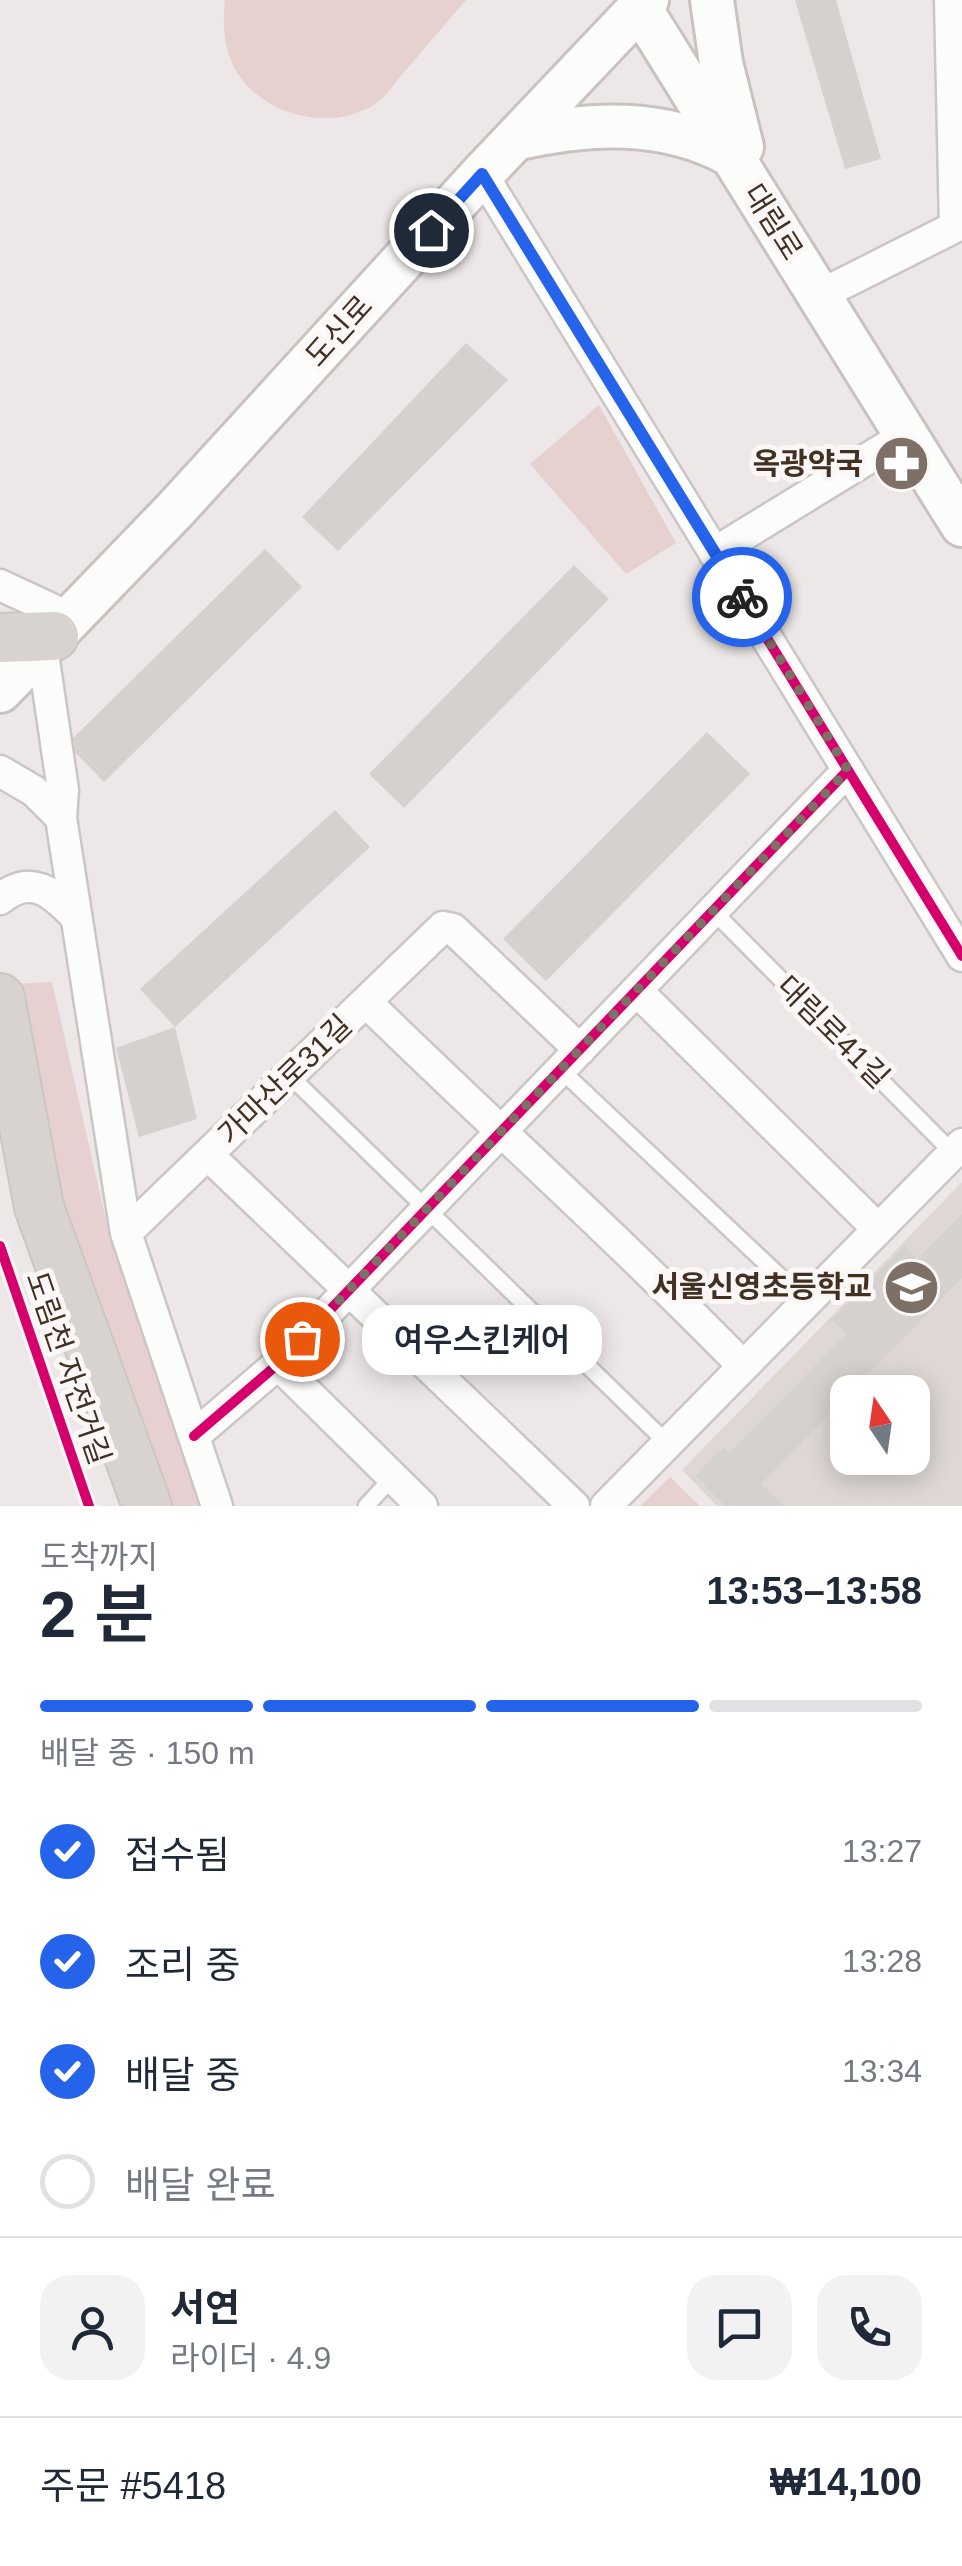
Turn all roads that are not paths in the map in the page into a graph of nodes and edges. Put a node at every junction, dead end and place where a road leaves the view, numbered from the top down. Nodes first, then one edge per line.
1 (712, 0) edge
2 (950, 0) edge
3 (643, 4) edge
4 (516, 139) junction
5 (732, 155) junction
6 (482, 174) junction
7 (760, 200) junction
8 (958, 229) edge
9 (820, 295) junction
10 (906, 435) junction
11 (962, 525) edge
12 (714, 553) junction
13 (0, 585) edge
14 (42, 634) edge
15 (0, 691) edge
16 (848, 770) junction
17 (0, 771) edge
18 (60, 818) junction
19 (0, 899) edge
20 (713, 911) junction
21 (76, 917) junction
22 (962, 956) edge
23 (637, 991) junction
24 (0, 998) edge
25 (366, 1002) junction
26 (570, 1060) junction
27 (290, 1076) junction
28 (500, 1133) junction
29 (957, 1148) edge
30 (208, 1154) junction
31 (426, 1210) junction
32 (878, 1229) junction
33 (126, 1232) junction
34 (349, 1290) junction
35 (807, 1302) junction
36 (278, 1364) junction
37 (743, 1366) junction
38 (194, 1436) junction
39 (667, 1443) junction
40 (392, 1477) junction
41 (147, 1506) edge
42 (216, 1506) edge
43 (366, 1506) edge
44 (422, 1506) edge
45 (574, 1506) edge
46 (606, 1506) edge

1 - 7 main road
2 - 8 street
3 - 4 main road, 도신로
3 - 5 main road, 대림로
4 - 5 main road
4 - 6 main road, 도신로
5 - 7 main road, 대림로
6 - 12 street
6 - 14 main road, 도신로
7 - 9 main road, 대림로
8 - 9 street
9 - 10 main road, 대림로
10 - 11 main road, 대림로
10 - 12 street
12 - 16 street
13 - 14 street
14 - 15 main road, 도신로
14 - 18 street
16 - 20 street
16 - 22 street
17 - 18 street
18 - 21 street
19 - 21 street
20 - 23 street
20 - 29 lane, 대림로41길
21 - 33 street
23 - 26 street
23 - 32 street
24 - 41 main road
25 - 26 street, 가마산로31길
25 - 27 street, 가마산로31길
25 - 28 street
26 - 28 street
26 - 35 lane
27 - 30 street, 가마산로31길
27 - 31 lane
28 - 31 street
28 - 37 street
29 - 32 street, 대림로41길
30 - 33 street, 가마산로31길
30 - 34 street
31 - 34 street
31 - 39 lane
32 - 35 street, 대림로41길
33 - 38 street
34 - 36 street
34 - 45 street
35 - 37 street, 대림로41길
36 - 38 street
36 - 40 street
37 - 39 street, 대림로41길
38 - 42 street
39 - 46 street, 대림로41길
40 - 43 lane
40 - 44 street

